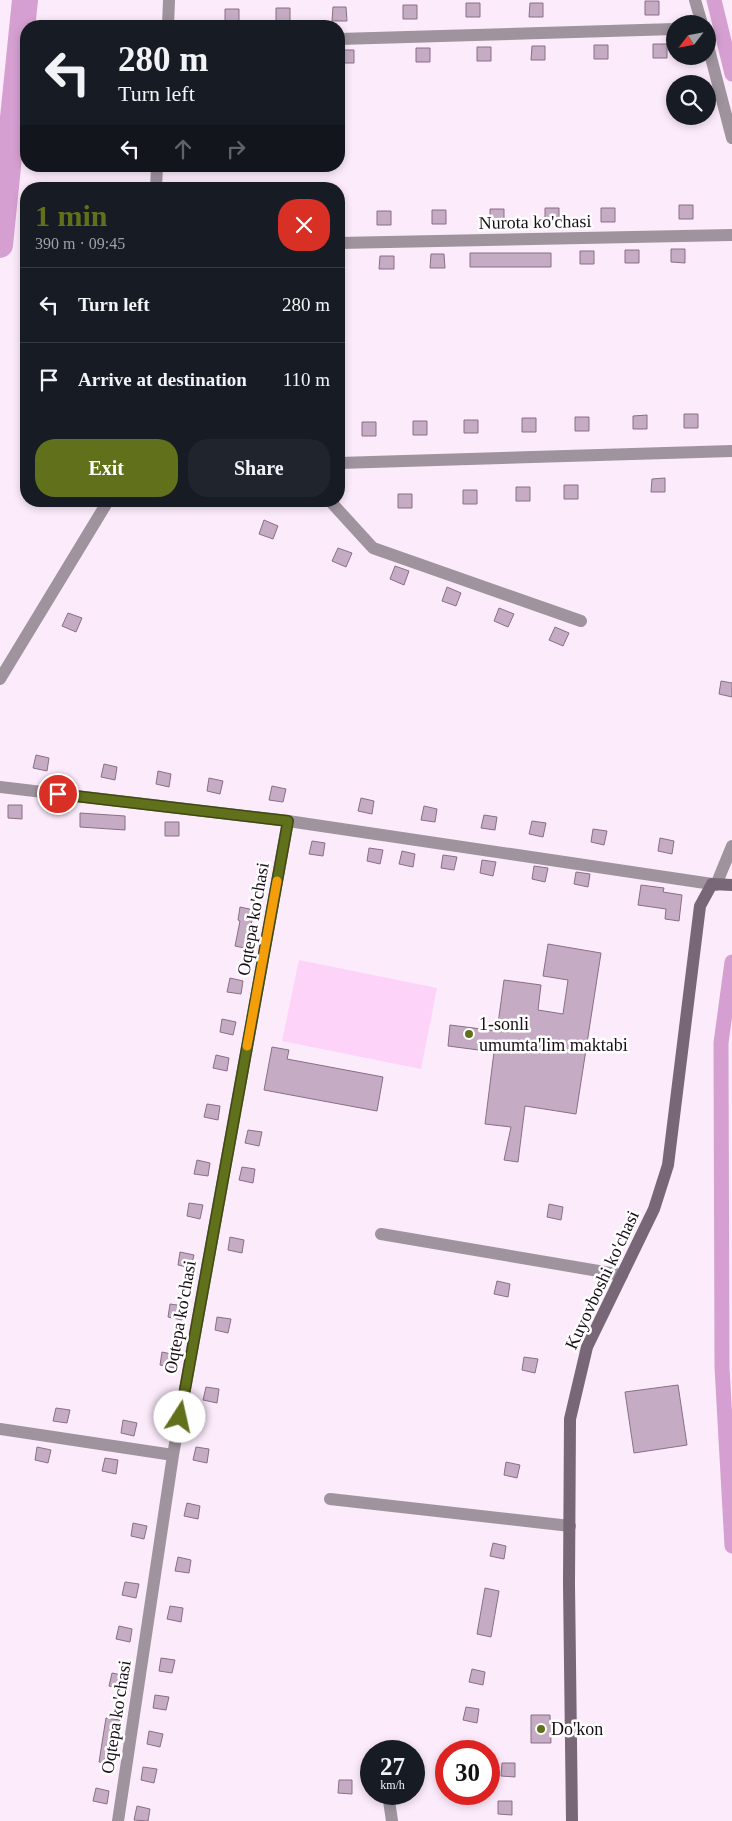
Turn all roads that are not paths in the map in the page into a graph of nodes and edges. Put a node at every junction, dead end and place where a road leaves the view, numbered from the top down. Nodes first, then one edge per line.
1 (169, 0) edge
2 (695, 0) edge
3 (699, 15) edge
4 (168, 20) edge
5 (666, 29) edge
6 (345, 39) edge
7 (713, 65) edge
8 (732, 138) edge
9 (732, 235) edge
10 (345, 243) edge
11 (732, 451) edge
12 (345, 463) edge
13 (104, 507) edge
14 (335, 507) edge
15 (581, 621) dead end
16 (0, 679) edge
17 (0, 787) edge
18 (288, 821) junction
19 (732, 846) edge
20 (732, 884) edge
21 (714, 885) junction
22 (381, 1234) dead end
23 (622, 1276) junction
24 (0, 1429) edge
25 (173, 1455) junction
26 (330, 1498) dead end
27 (570, 1526) junction
28 (390, 1805) edge
29 (118, 1821) edge
30 (392, 1821) edge
31 (572, 1821) edge

1 - 4 street
2 - 3 street
5 - 6 street
7 - 8 street
9 - 10 street, Nurota ko'chasi
11 - 12 street
13 - 16 street
14 - 15 street
17 - 18 street
18 - 21 street
18 - 25 street, Oqtepa ko'chasi
19 - 21 street, Kuyovboshi ko'chasi
20 - 21 main road
21 - 23 main road, Kuyovboshi ko'chasi
22 - 23 street
23 - 27 main road, Kuyovboshi ko'chasi
24 - 25 street
25 - 29 street, Oqtepa ko'chasi
26 - 27 street
27 - 31 main road, Kuyovboshi ko'chasi
28 - 30 street

